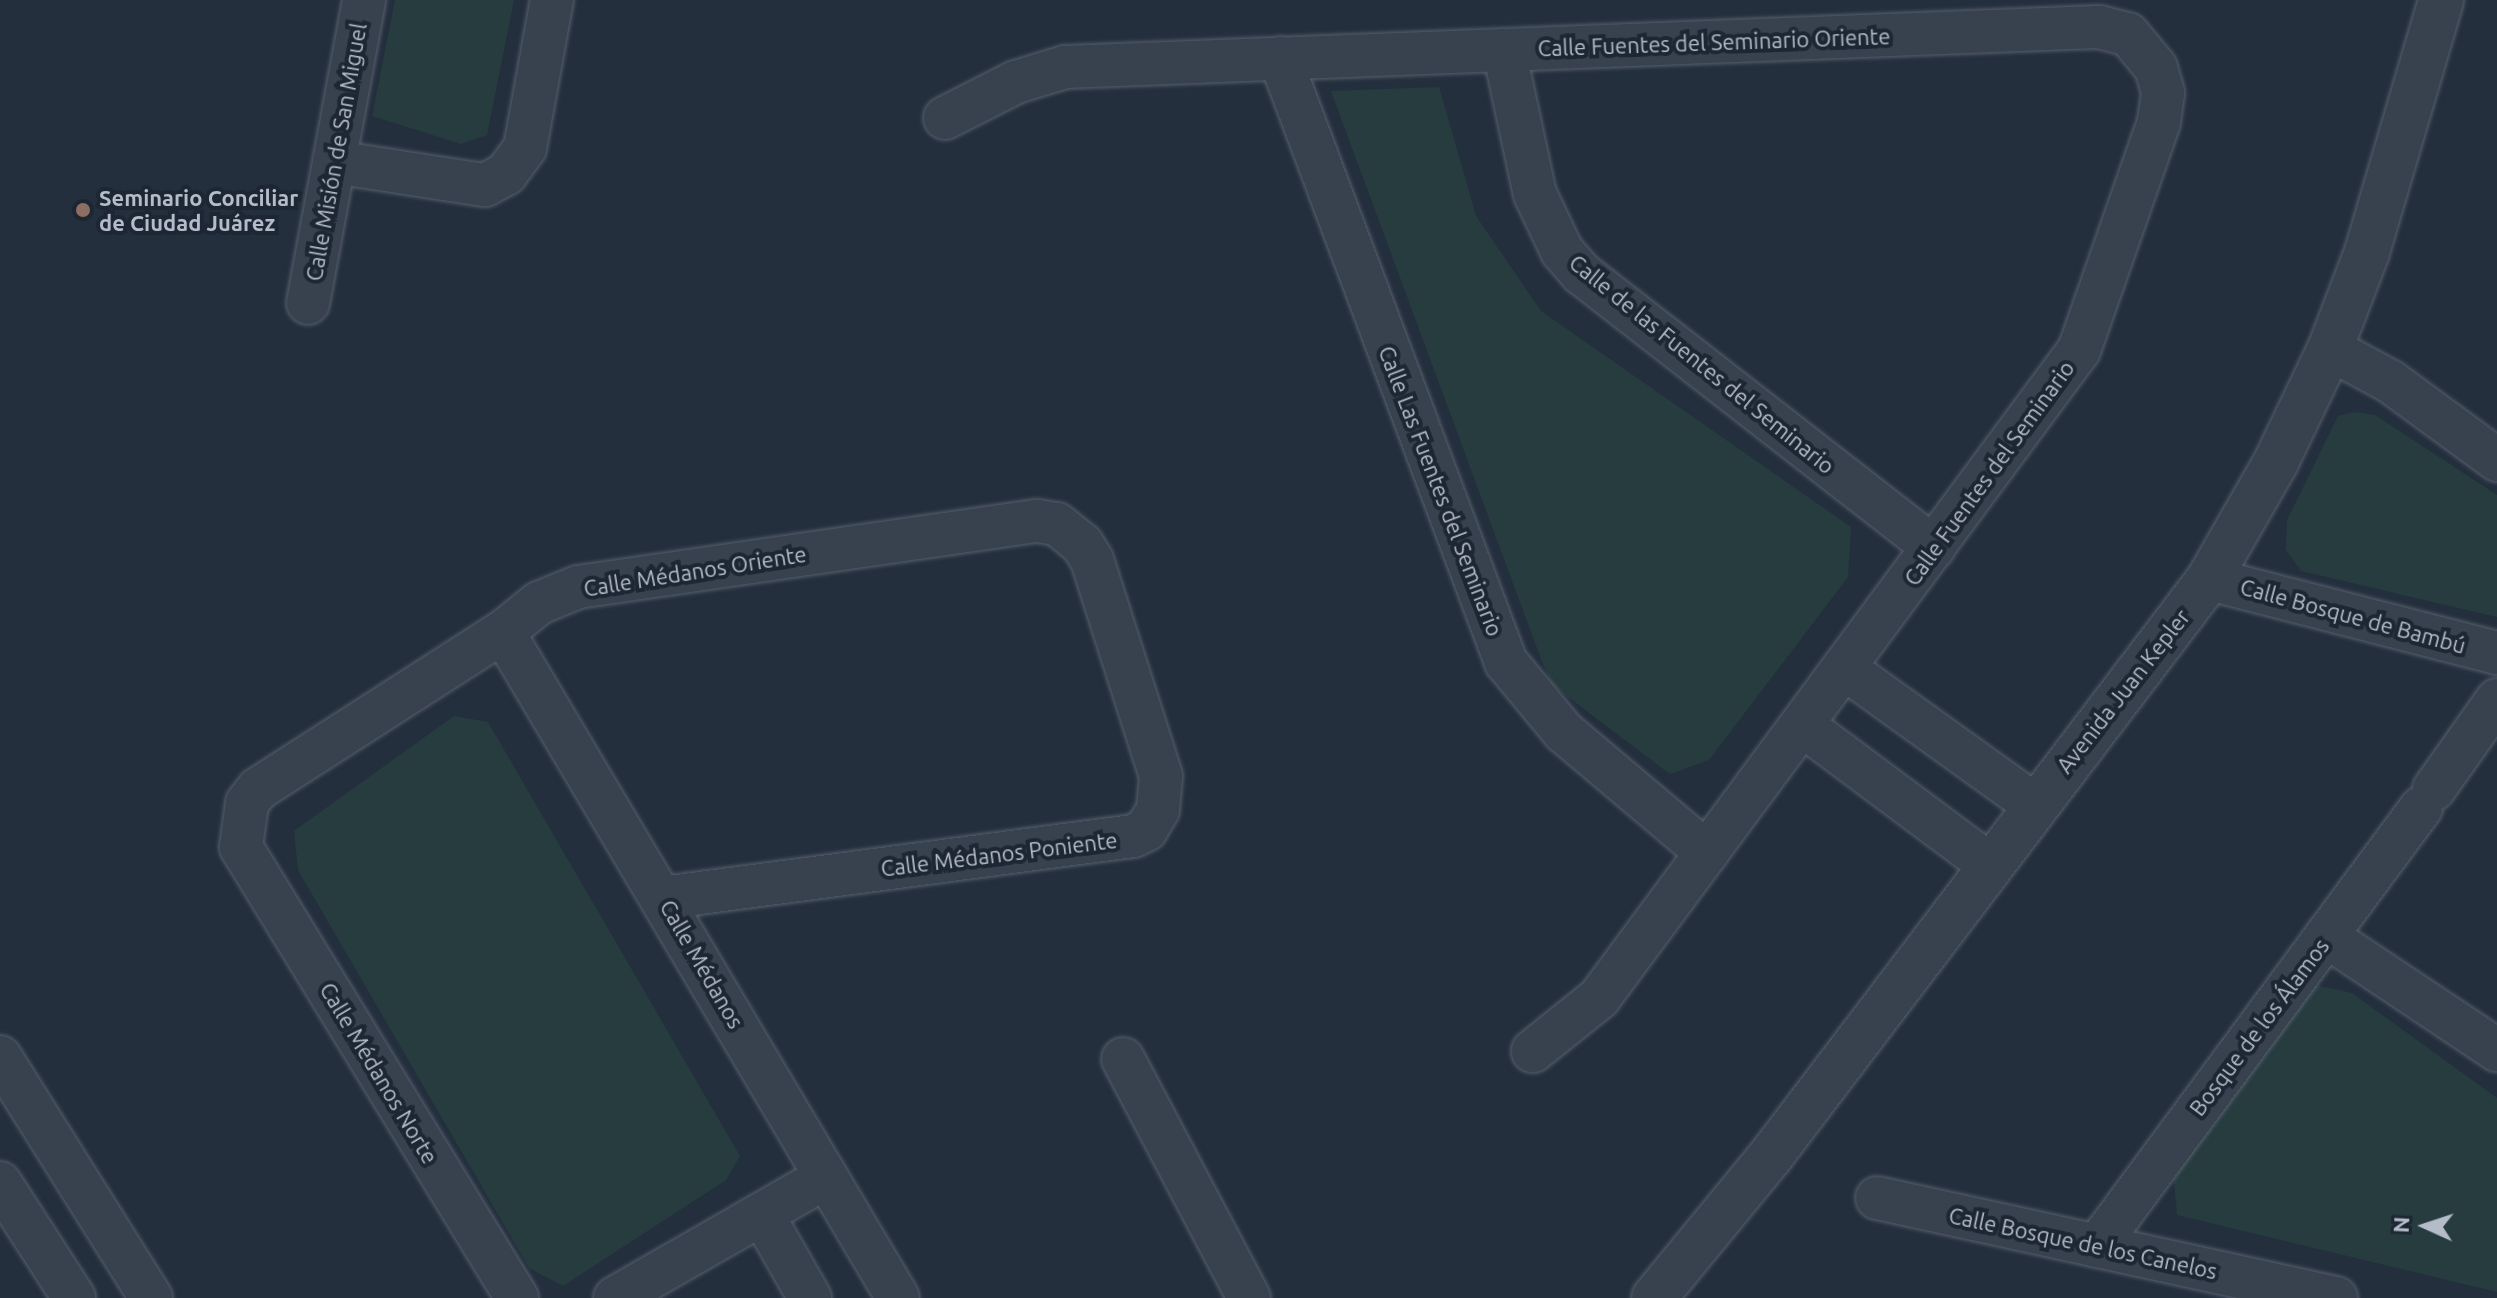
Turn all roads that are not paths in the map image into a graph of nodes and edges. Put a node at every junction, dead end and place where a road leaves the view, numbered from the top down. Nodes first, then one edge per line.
1 (364, 0) edge
2 (552, 0) edge
3 (2431, 8) edge
4 (2143, 47) joint
5 (1504, 50) junction
6 (1280, 58) junction
7 (945, 118) dead end
8 (334, 162) junction
9 (308, 303) dead end
10 (2330, 349) junction
11 (2497, 460) edge
12 (1934, 548) junction
13 (1092, 560) joint
14 (2209, 579) junction
15 (503, 632) junction
16 (2497, 653) edge
17 (1844, 668) junction
18 (2497, 700) edge
19 (1802, 725) junction
20 (2035, 805) junction
21 (241, 847) joint
22 (1707, 853) junction
23 (1990, 865) junction
24 (663, 898) junction
25 (2326, 936) junction
26 (2497, 1050) edge
27 (1533, 1051) dead end
28 (0, 1057) edge
29 (1123, 1059) dead end
30 (826, 1177) junction
31 (0, 1183) edge
32 (1877, 1198) dead end
33 (762, 1214) junction
34 (2097, 1246) junction
35 (74, 1298) edge
36 (151, 1298) edge
37 (517, 1298) edge
38 (615, 1298) edge
39 (810, 1298) edge
40 (898, 1298) edge
41 (1249, 1298) edge
42 (1654, 1298) edge
43 (2336, 1298) edge

1 - 8 street, Calle Misión de San Miguel
2 - 8 street
3 - 10 street, Avenida Juan Kepler
4 - 5 street, Calle Fuentes del Seminario Oriente
4 - 12 street, Calle Fuentes del Seminario
5 - 6 street, Calle Fuentes del Seminario Oriente
5 - 12 street, Calle de las Fuentes del Seminario
6 - 7 street, Calle Fuentes del Seminario Oriente
6 - 22 street, Calle Las Fuentes del Seminario
8 - 9 street, Calle Misión de San Miguel
10 - 11 street
10 - 14 street, Avenida Juan Kepler
12 - 17 street, Calle Fuentes del Seminario
13 - 15 street, Calle Médanos Oriente
13 - 24 street, Calle Médanos Poniente
14 - 16 street, Calle Bosque de Bambú
14 - 20 street, Avenida Juan Kepler
15 - 21 street, Calle Médanos Oriente
15 - 24 street, Calle Médanos
17 - 19 street, Calle Fuentes del Seminario
17 - 20 street
18 - 25 street, Bosque de los Álamos
19 - 22 street, Calle Fuentes del Seminario
19 - 23 street
20 - 23 street, Avenida Juan Kepler
21 - 37 street, Calle Médanos Norte
22 - 27 street, Calle Fuentes del Seminario
23 - 42 street, Avenida Juan Kepler
24 - 30 street, Calle Médanos
25 - 26 street
25 - 34 street, Bosque de los Álamos
28 - 36 street
29 - 41 street
30 - 33 street
30 - 40 street, Calle Médanos
31 - 35 street
32 - 34 street, Calle Bosque de los Canelos
33 - 38 street
33 - 39 street
34 - 43 street, Calle Bosque de los Canelos

